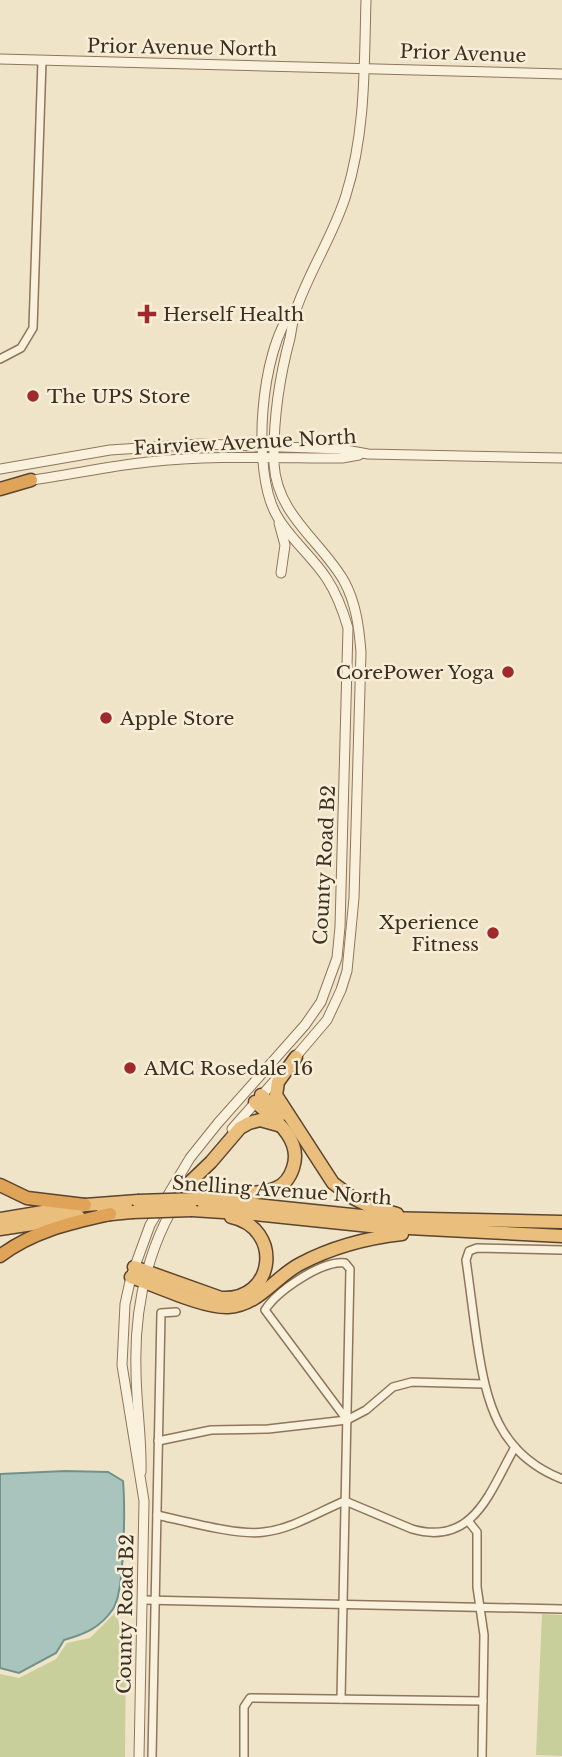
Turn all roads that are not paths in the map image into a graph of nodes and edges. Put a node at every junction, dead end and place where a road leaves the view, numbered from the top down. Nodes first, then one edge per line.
1 (366, 0) edge
2 (0, 59) edge
3 (42, 61) junction
4 (364, 68) junction
5 (562, 74) edge
6 (296, 308) junction
7 (0, 359) edge
8 (262, 446) junction
9 (275, 446) junction
10 (368, 454) junction
11 (262, 458) junction
12 (274, 458) junction
13 (562, 458) edge
14 (0, 468) edge
15 (31, 480) joint
16 (0, 486) edge
17 (278, 518) junction
18 (281, 572) dead end
19 (341, 897) junction
20 (354, 898) junction
21 (296, 1057) junction
22 (248, 1089) junction
23 (258, 1099) junction
24 (283, 1127) junction
25 (306, 1140) junction
26 (3, 1185) edge
27 (187, 1185) junction
28 (85, 1205) junction
29 (199, 1205) junction
30 (135, 1207) junction
31 (110, 1214) junction
32 (0, 1219) edge
33 (414, 1219) junction
34 (562, 1222) edge
35 (0, 1229) edge
36 (462, 1232) junction
37 (562, 1236) edge
38 (562, 1250) edge
39 (0, 1256) edge
40 (139, 1274) junction
41 (176, 1312) dead end
42 (483, 1384) junction
43 (347, 1420) junction
44 (158, 1441) junction
45 (515, 1447) junction
46 (562, 1479) edge
47 (345, 1501) junction
48 (157, 1516) junction
49 (469, 1522) junction
50 (143, 1600) junction
51 (155, 1600) junction
52 (343, 1604) junction
53 (479, 1608) junction
54 (562, 1609) edge
55 (341, 1699) junction
56 (483, 1701) junction
57 (139, 1757) edge
58 (152, 1757) edge
59 (244, 1757) edge
60 (482, 1757) edge

1 - 4 street, County Road B2
2 - 3 street, Prior Avenue North
3 - 4 street, Prior Avenue North
3 - 7 street
4 - 5 street, Prior Avenue
4 - 6 street, County Road B2
6 - 8 street, County Road B2
6 - 9 street, County Road B2
8 - 9 street, Fairview Avenue North
8 - 11 street, County Road B2
8 - 14 street, Fairview Avenue North
9 - 10 street, Fairview Avenue North
9 - 12 street, County Road B2
10 - 12 street, Fairview Avenue North
10 - 13 street, Fairview Avenue North
11 - 12 street, Fairview Avenue North
11 - 15 street, Fairview Avenue North
11 - 17 street, County Road B2
12 - 20 street, County Road B2
15 - 16 highway
17 - 18 street
17 - 19 street, County Road B2
19 - 20 street
19 - 22 street, County Road B2
20 - 21 street, County Road B2
21 - 23 street, County Road B2
21 - 25 highway
22 - 23 street
22 - 40 street, County Road B2
23 - 24 highway
23 - 25 highway
23 - 27 street, County Road B2
24 - 27 highway
24 - 29 highway
25 - 33 highway
26 - 28 highway
27 - 40 street, County Road B2
28 - 30 highway, Snelling Avenue North
28 - 32 highway, Snelling Avenue North
29 - 30 highway, Snelling Avenue North, bridge
29 - 33 highway, Snelling Avenue North
29 - 36 highway, Snelling Avenue North
29 - 40 highway
30 - 31 highway, Snelling Avenue North
31 - 35 highway, Snelling Avenue North
31 - 39 highway
33 - 34 highway, Snelling Avenue North
36 - 37 highway, Snelling Avenue North
36 - 40 highway
38 - 42 street
40 - 50 street, County Road B2
41 - 44 street
42 - 43 street
42 - 45 street
43 - 43 street
43 - 44 street
43 - 47 street
44 - 48 street
45 - 46 street
45 - 49 street
47 - 48 street
47 - 49 street
47 - 52 street
48 - 51 street
49 - 53 street
50 - 51 street
50 - 57 street, County Road B2
51 - 52 street
51 - 58 street
52 - 53 street
52 - 55 street
53 - 54 street
53 - 56 street
55 - 56 street
55 - 59 street
56 - 60 street

